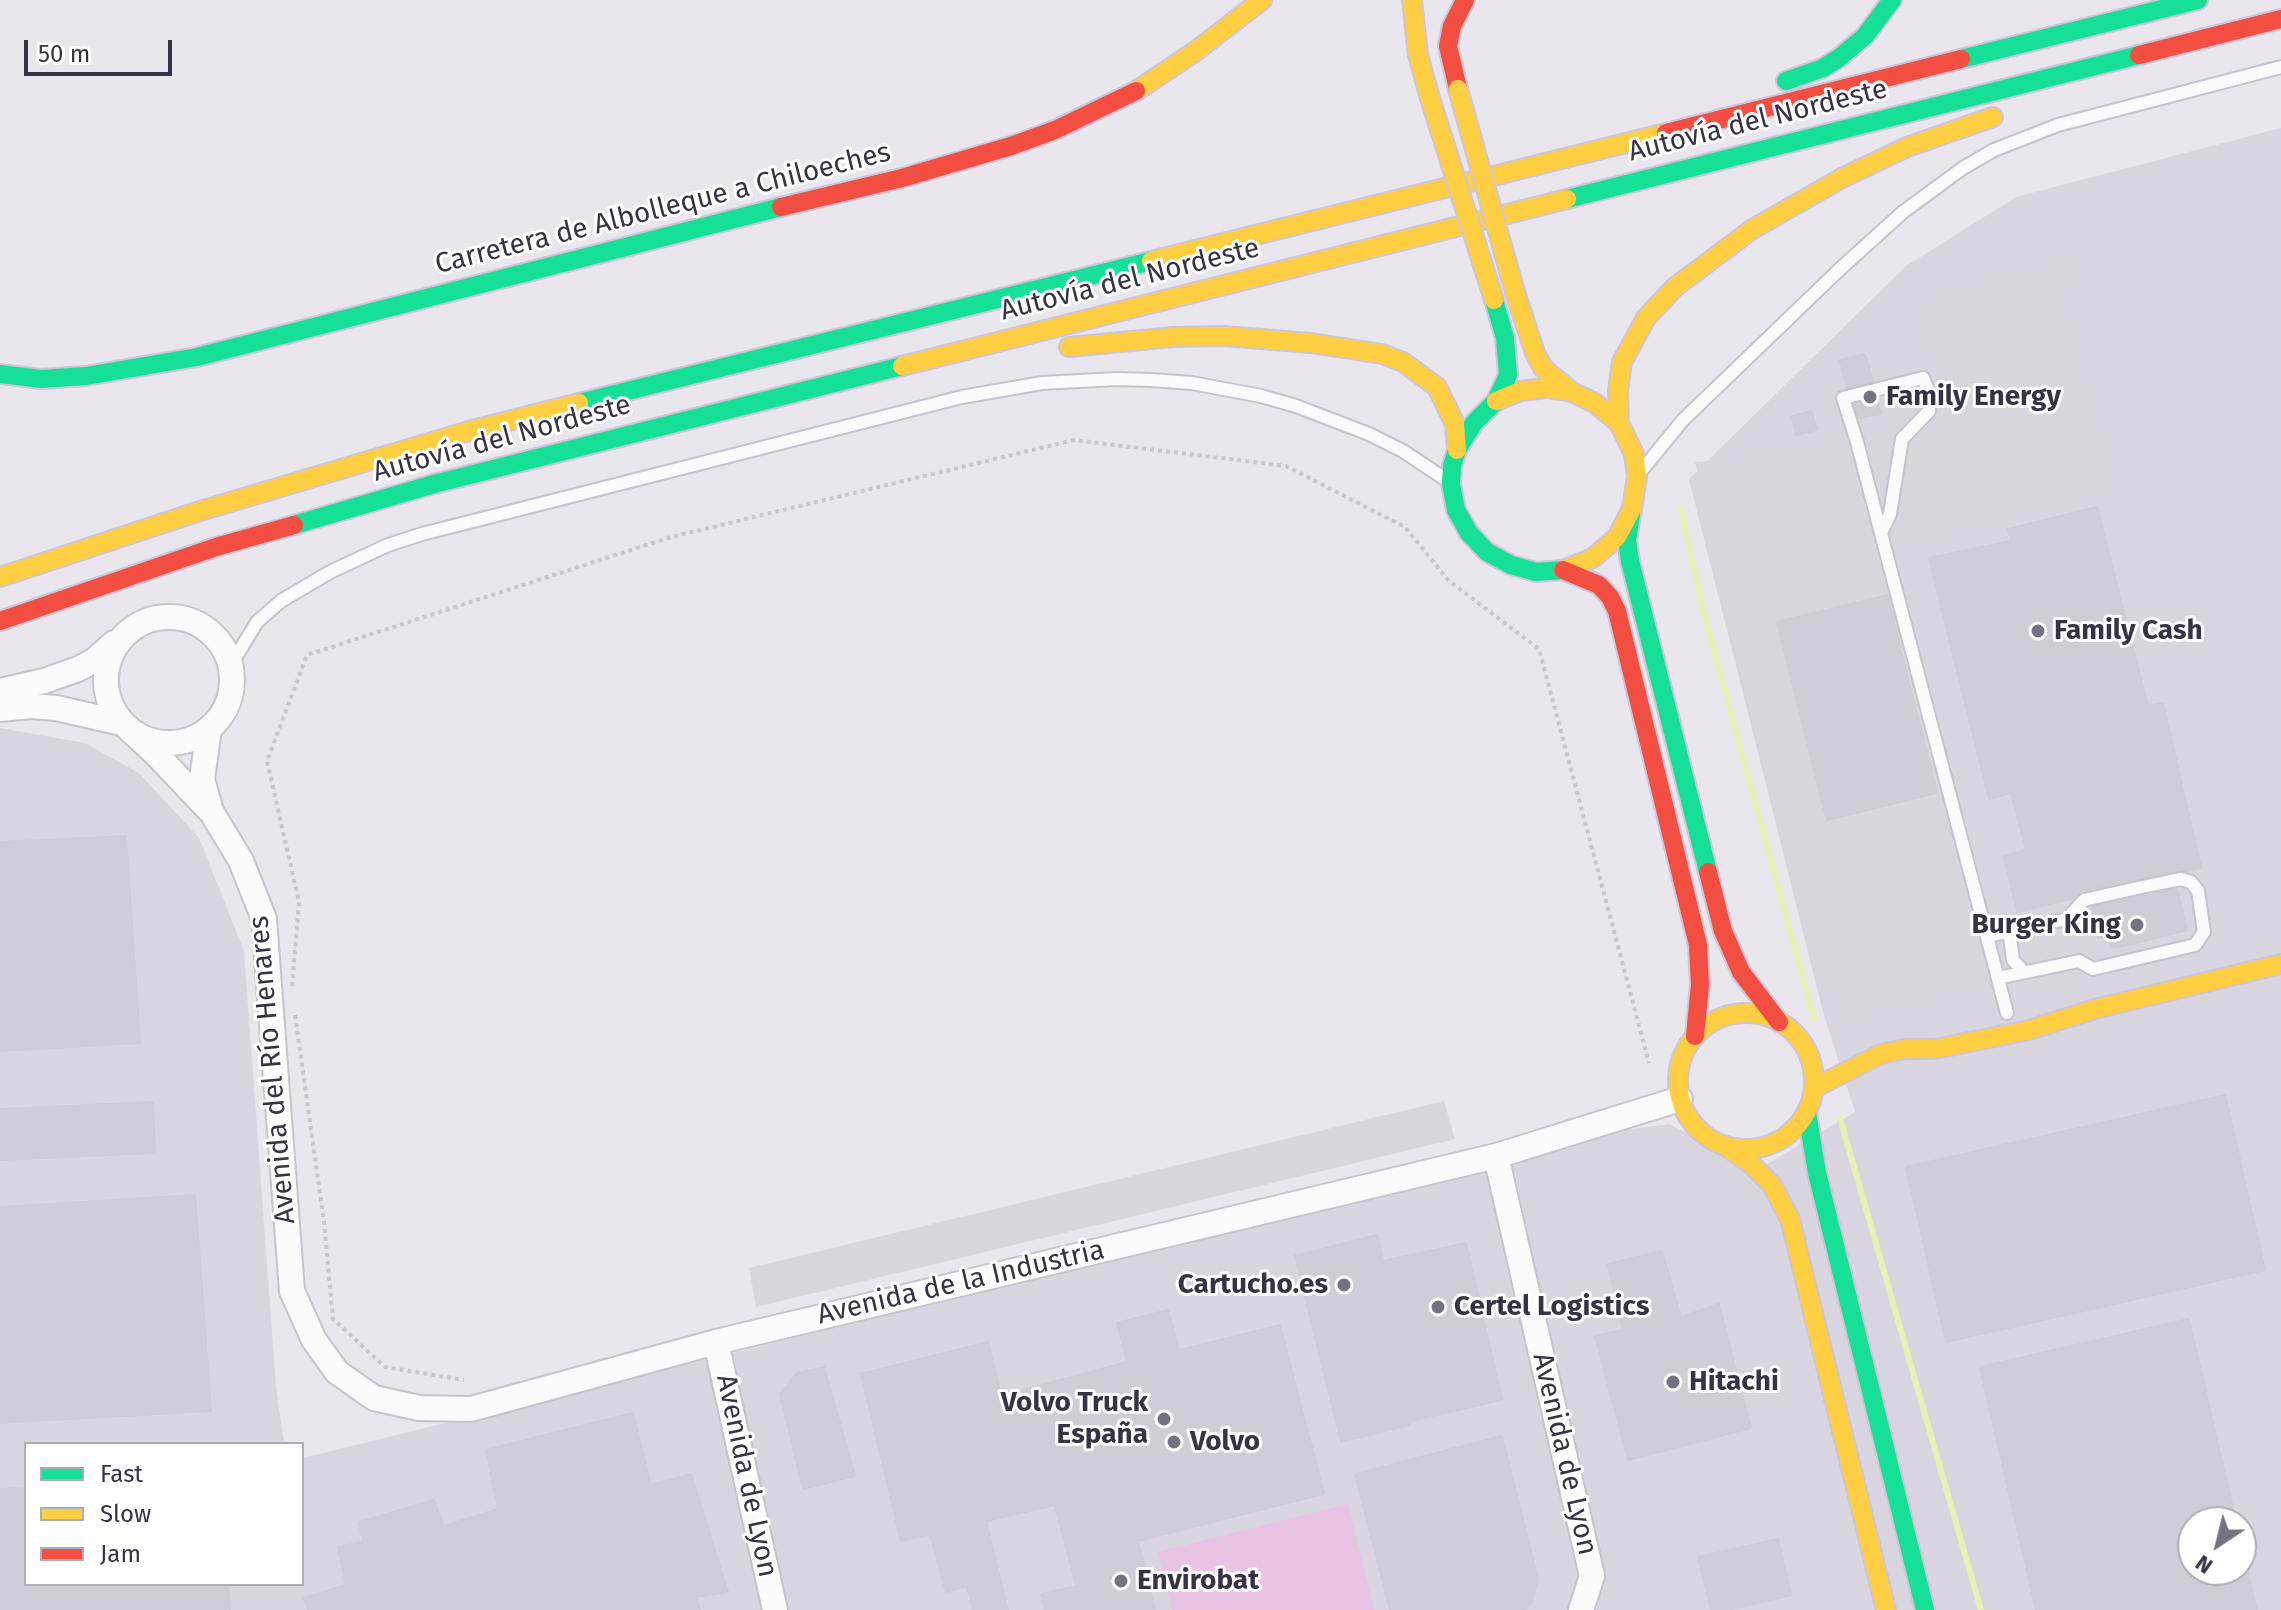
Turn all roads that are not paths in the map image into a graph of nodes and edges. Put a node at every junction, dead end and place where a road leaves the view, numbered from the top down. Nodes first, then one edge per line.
1 (1262, 0) edge
2 (1412, 0) edge
3 (1465, 0) edge
4 (1892, 0) edge
5 (2198, 0) edge
6 (2281, 19) edge
7 (2241, 29) junction
8 (2281, 67) edge
9 (2152, 71) dead end
10 (1770, 86) dead end
11 (2011, 112) dead end
12 (1623, 124) dead end
13 (1552, 161) junction
14 (1057, 350) dead end
15 (0, 374) edge
16 (41, 379) junction
17 (0, 390) edge
18 (1572, 392) junction
19 (1496, 401) junction
20 (803, 410) dead end
21 (1619, 423) junction
22 (1457, 450) junction
23 (1637, 476) junction
24 (434, 484) junction
25 (1451, 484) junction
26 (1632, 509) junction
27 (1881, 533) junction
28 (1563, 570) junction
29 (0, 577) edge
30 (0, 621) edge
31 (125, 634) junction
32 (231, 665) junction
33 (0, 691) edge
34 (0, 709) edge
35 (126, 727) junction
36 (209, 729) junction
37 (212, 813) junction
38 (2009, 931) junction
39 (1988, 936) junction
40 (2281, 964) edge
41 (2024, 972) junction
42 (1998, 978) junction
43 (2095, 1009) junction
44 (2016, 1012) junction
45 (1779, 1022) junction
46 (1969, 1023) dead end
47 (1695, 1036) junction
48 (1805, 1046) junction
49 (1905, 1049) junction
50 (1935, 1049) junction
51 (1881, 1054) junction
52 (1814, 1088) junction
53 (1680, 1099) junction
54 (1807, 1113) junction
55 (1728, 1148) junction
56 (1496, 1156) junction
57 (292, 1291) joint
58 (716, 1342) junction
59 (775, 1610) edge
60 (1581, 1610) edge
61 (1886, 1610) edge
62 (1925, 1610) edge

1 - 16 main road, Carretera de Albolleque a Chiloeches
2 - 19 main road, bridge
3 - 18 main road, bridge
4 - 10 main road
5 - 13 main road, Autovía del Nordeste
6 - 7 main road, Autovía del Nordeste
7 - 9 main road
7 - 24 main road, Autovía del Nordeste
8 - 23 lane
11 - 21 main road
12 - 13 main road
13 - 29 main road, Autovía del Nordeste
14 - 22 main road
15 - 16 main road, Carretera de Albolleque a Chiloeches
16 - 17 main road, Carretera de Albolleque a Chiloeches
18 - 19 main road
18 - 21 main road
19 - 22 main road
20 - 24 main road
21 - 23 main road
22 - 25 main road
23 - 26 main road
24 - 30 main road, Autovía del Nordeste
25 - 28 main road
25 - 32 lane
26 - 28 main road
26 - 45 main road
27 - 27 lane
27 - 39 lane
28 - 47 main road
31 - 32 street
31 - 33 street
31 - 35 street
32 - 36 street
34 - 35 street
35 - 36 street
35 - 37 street, Avenida del Río Henares
36 - 37 street, Avenida del Río Henares
37 - 57 street, Avenida del Río Henares
38 - 39 lane
38 - 41 lane
38 - 41 lane
39 - 42 lane
40 - 43 main road
41 - 42 lane
42 - 44 lane
43 - 44 main road
43 - 50 main road
44 - 50 main road
45 - 47 main road
45 - 48 main road
46 - 49 main road
47 - 53 main road
48 - 51 main road
48 - 52 main road
49 - 50 main road
49 - 51 main road
51 - 52 main road
52 - 54 main road
53 - 55 main road
53 - 56 street, Avenida de la Industria
54 - 55 main road
54 - 62 main road
55 - 61 main road
56 - 58 street, Avenida de la Industria
56 - 60 street, Avenida de Lyon
57 - 58 street, Avenida de la Industria
58 - 59 street, Avenida de Lyon

